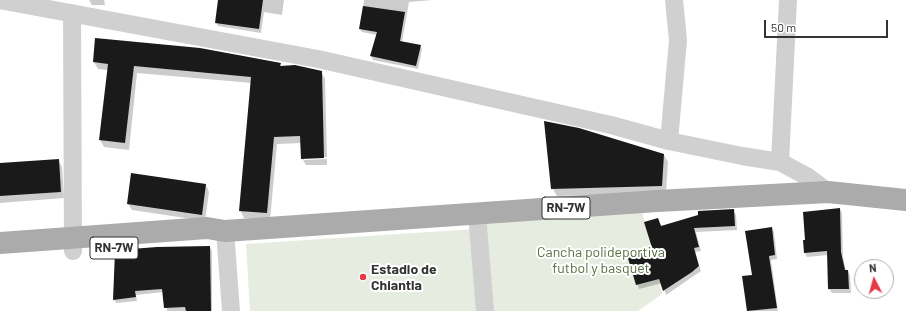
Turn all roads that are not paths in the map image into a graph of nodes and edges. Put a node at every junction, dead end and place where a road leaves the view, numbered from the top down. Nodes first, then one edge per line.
1 (0, 0) edge
2 (674, 0) edge
3 (788, 0) edge
4 (72, 13) junction
5 (669, 141) junction
6 (780, 162) junction
7 (828, 192) junction
8 (906, 200) edge
9 (477, 214) junction
10 (225, 231) junction
11 (0, 243) edge
12 (73, 244) junction
13 (0, 256) edge
14 (231, 311) edge
15 (486, 311) edge

1 - 4 street
2 - 5 street
3 - 6 street
4 - 5 street
4 - 12 street
5 - 6 street
6 - 7 street
7 - 8 main road, RN-7W
7 - 9 main road, RN-7W
9 - 10 main road, RN-7W
9 - 15 street
10 - 12 main road, RN-7W
10 - 14 street
11 - 12 main road, RN-7W
12 - 13 main road, RN-7W

